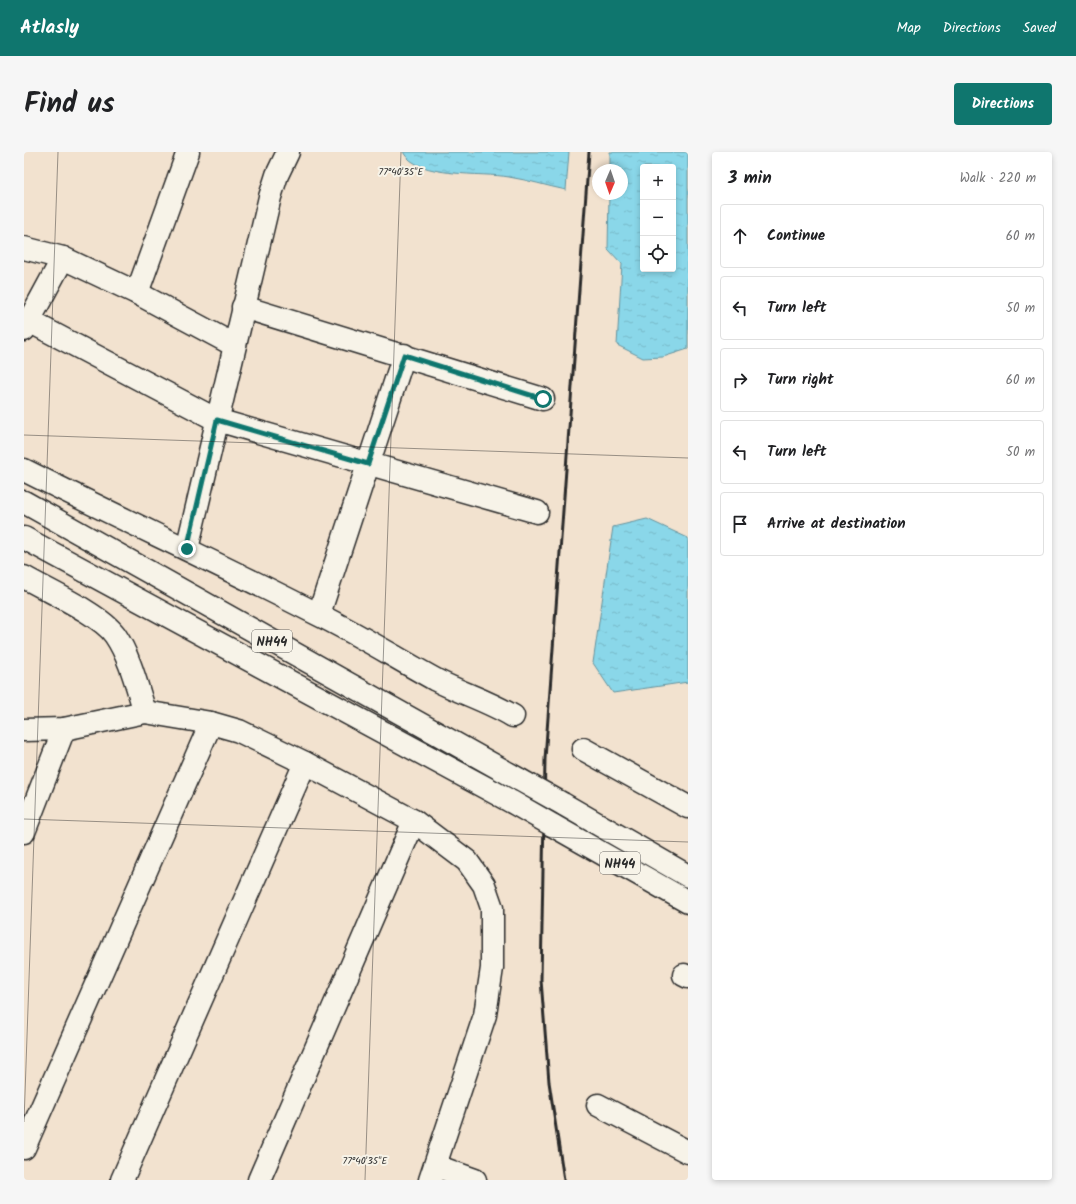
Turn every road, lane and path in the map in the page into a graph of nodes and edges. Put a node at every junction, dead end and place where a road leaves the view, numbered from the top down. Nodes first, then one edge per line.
1 (188, 152) edge
2 (288, 152) edge
3 (24, 248) edge
4 (63, 258) junction
5 (137, 293) junction
6 (243, 307) junction
7 (26, 326) edge
8 (234, 345) junction
9 (404, 355) junction
10 (543, 399) dead end
11 (217, 420) junction
12 (368, 464) junction
13 (24, 470) edge
14 (24, 502) edge
15 (537, 512) dead end
16 (24, 538) edge
17 (187, 549) junction
18 (24, 577) edge
19 (319, 614) junction
20 (146, 712) junction
21 (513, 716) dead end
22 (211, 723) junction
23 (64, 729) junction
24 (24, 730) edge
25 (583, 749) dead end
26 (305, 763) junction
27 (688, 807) edge
28 (414, 821) junction
29 (24, 832) edge
30 (688, 876) edge
31 (688, 902) edge
32 (598, 1105) dead end
33 (24, 1148) edge
34 (688, 1152) edge
35 (433, 1173) edge
36 (122, 1180) edge
37 (259, 1180) edge
38 (475, 1180) edge

1 - 5 main road
2 - 6 main road
3 - 4 main road
4 - 5 main road
4 - 7 main road
5 - 8 main road
6 - 8 main road
6 - 9 main road
7 - 11 main road
8 - 11 main road
9 - 10 main road
9 - 12 main road
11 - 12 main road
11 - 17 main road
12 - 15 main road
12 - 19 main road
13 - 17 main road
14 - 30 main road, NH44, bridge
16 - 31 main road, NH44, bridge
17 - 19 main road
18 - 20 main road
19 - 21 main road
20 - 22 main road
20 - 23 main road
22 - 26 main road
22 - 33 main road
23 - 24 main road
23 - 29 main road
25 - 27 main road
26 - 28 main road
26 - 36 main road
28 - 35 main road
28 - 37 main road
32 - 34 main road
35 - 38 main road

